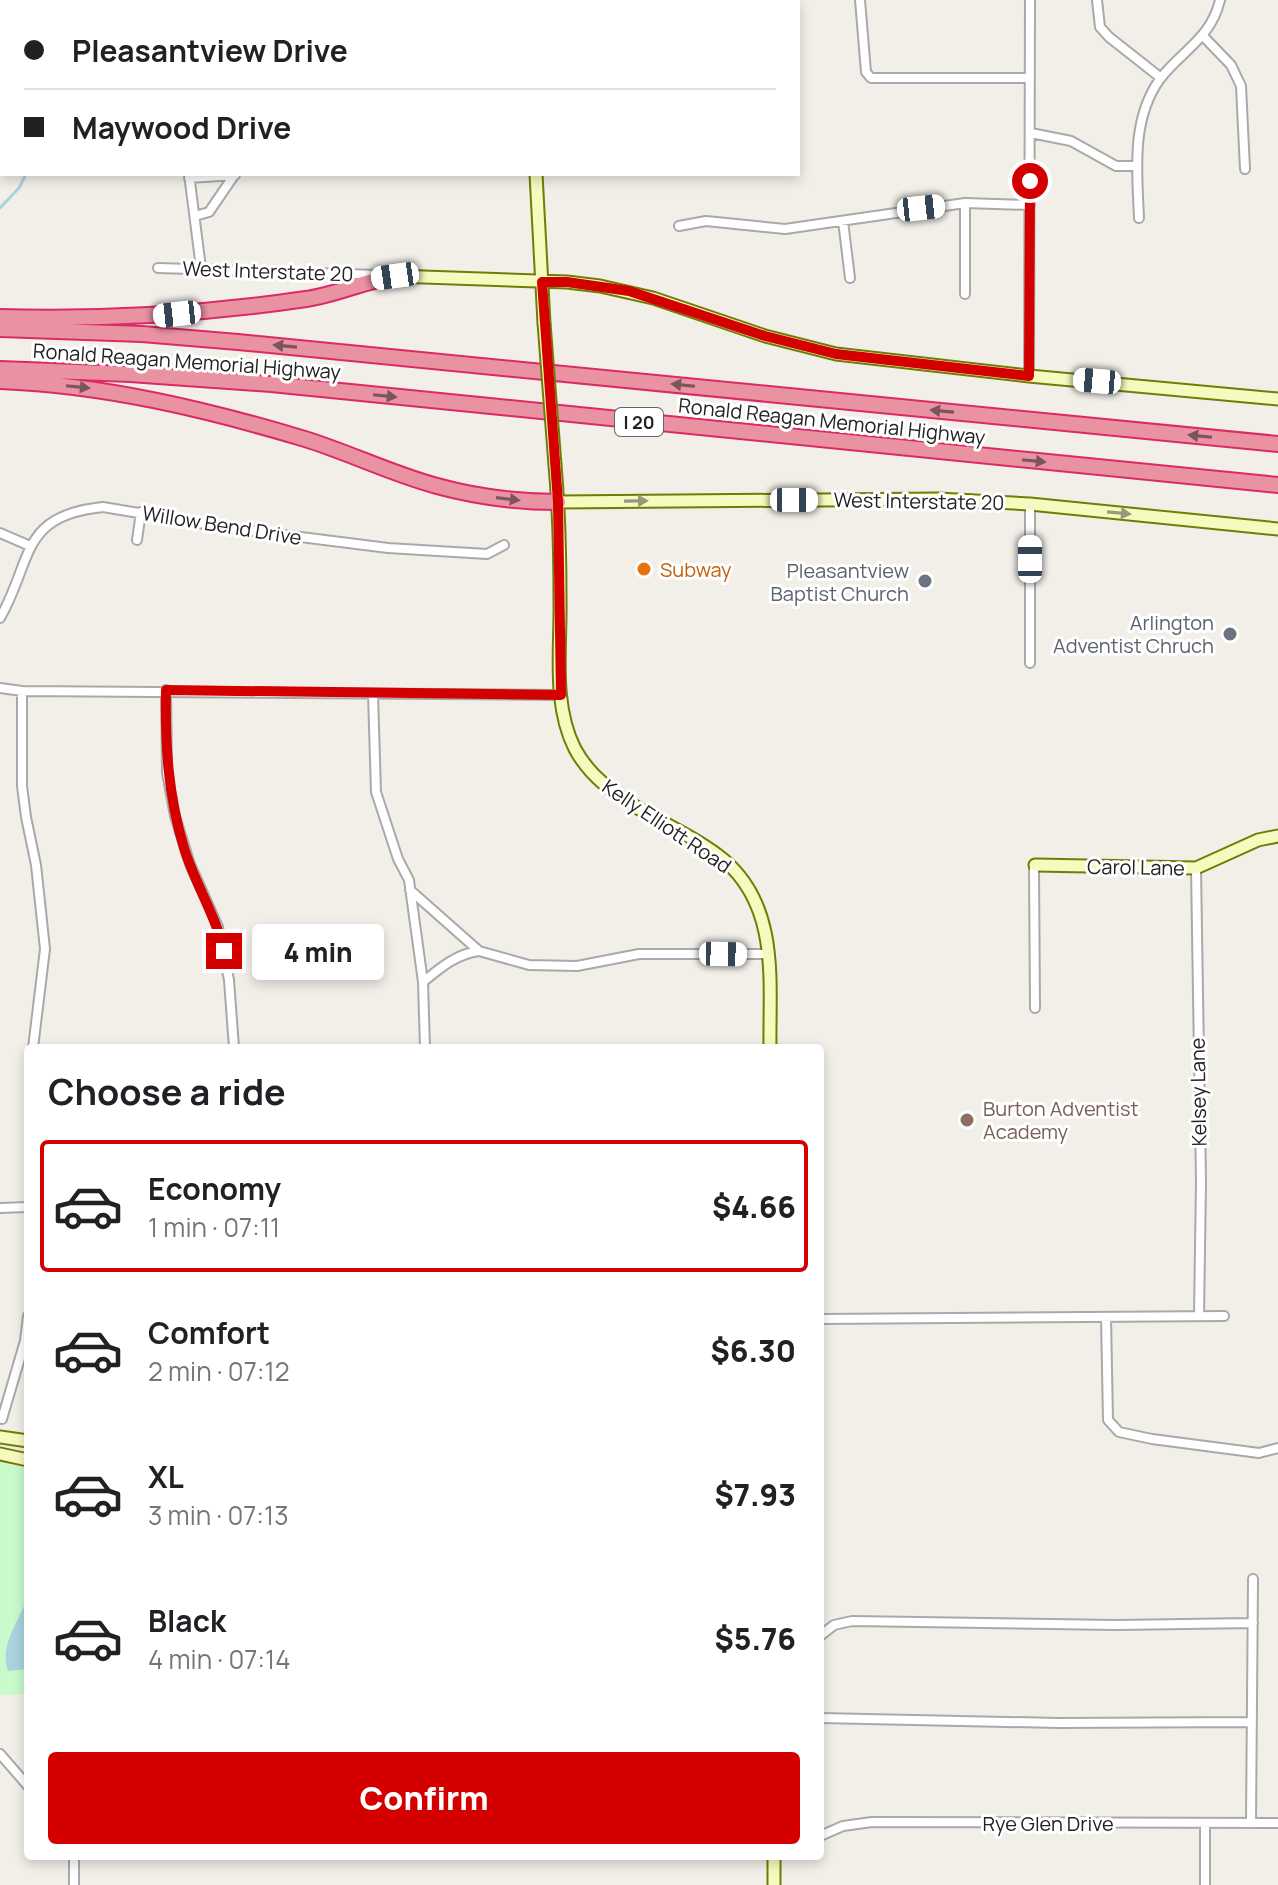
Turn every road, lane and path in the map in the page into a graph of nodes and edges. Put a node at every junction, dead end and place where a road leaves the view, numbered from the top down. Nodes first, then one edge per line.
1 (860, 0) edge
2 (1030, 0) edge
3 (1097, 0) edge
4 (1220, 0) edge
5 (1203, 36) junction
6 (1030, 78) junction
7 (1161, 78) junction
8 (1031, 133) junction
9 (1137, 166) junction
10 (1245, 169) dead end
11 (189, 176) edge
12 (234, 176) edge
13 (536, 176) edge
14 (965, 203) junction
15 (1030, 205) junction
16 (195, 216) junction
17 (1139, 218) dead end
18 (843, 221) junction
19 (679, 226) dead end
20 (158, 268) dead end
21 (201, 268) junction
22 (395, 276) junction
23 (850, 278) dead end
24 (542, 282) junction
25 (965, 294) dead end
26 (0, 317) edge
27 (0, 329) edge
28 (0, 369) edge
29 (1029, 376) junction
30 (0, 381) edge
31 (1278, 399) edge
32 (1278, 444) edge
33 (1278, 485) edge
34 (558, 502) junction
35 (1030, 504) junction
36 (141, 512) junction
37 (1278, 529) edge
38 (0, 533) edge
39 (137, 540) dead end
40 (504, 545) dead end
41 (30, 546) junction
42 (0, 618) edge
43 (1030, 663) dead end
44 (0, 688) edge
45 (166, 690) junction
46 (22, 691) junction
47 (373, 694) junction
48 (561, 695) junction
49 (1278, 836) edge
50 (1034, 866) joint
51 (1196, 868) junction
52 (410, 890) junction
53 (479, 951) junction
54 (769, 954) junction
55 (45, 967) junction
56 (57, 967) dead end
57 (423, 982) junction
58 (1035, 1008) dead end
59 (34, 1044) edge
60 (234, 1044) edge
61 (425, 1044) edge
62 (770, 1044) edge
63 (24, 1207) edge
64 (0, 1208) edge
65 (1199, 1316) junction
66 (1224, 1316) dead end
67 (1106, 1317) junction
68 (824, 1319) edge
69 (24, 1365) edge
70 (2, 1419) dead end
71 (0, 1437) edge
72 (24, 1440) edge
73 (1278, 1448) edge
74 (0, 1454) edge
75 (24, 1459) edge
76 (1253, 1579) dead end
77 (1253, 1623) junction
78 (824, 1633) edge
79 (824, 1718) edge
80 (1252, 1722) junction
81 (0, 1754) edge
82 (24, 1781) edge
83 (1205, 1823) junction
84 (1251, 1823) junction
85 (1278, 1823) edge
86 (824, 1834) edge
87 (74, 1860) edge
88 (774, 1860) edge
89 (74, 1885) edge
90 (774, 1885) edge
91 (1205, 1885) edge

1 - 6 street
2 - 6 street
3 - 7 street
4 - 5 street
5 - 7 street
5 - 10 street
6 - 8 street
7 - 9 street
8 - 9 street
8 - 15 street
9 - 17 street
11 - 16 street
12 - 16 street
13 - 24 main road, Kelly Elliott Road
14 - 15 street
14 - 18 street
14 - 25 street
15 - 29 street
16 - 21 street
18 - 19 street
18 - 23 street
20 - 21 street, West Interstate 20
21 - 22 street, West Interstate 20
22 - 24 main road, West Interstate 20
22 - 26 highway
24 - 29 main road, West Interstate 20
24 - 34 main road, Kelly Elliott Road, bridge
32 -> 27 highway, Ronald Reagan Memorial Highway / I 20
28 -> 33 highway, Ronald Reagan Memorial Highway / I 20
29 - 31 main road, West Interstate 20
30 -> 34 highway
34 -> 35 main road, West Interstate 20
34 - 48 main road, Kelly Elliott Road
35 -> 37 main road, West Interstate 20
35 - 43 street
36 - 39 street
36 - 40 street, Willow Bend Drive
36 - 41 street, Willow Bend Drive
38 - 41 street
41 - 42 street, Willow Bend Drive
44 - 46 street
45 - 46 street
45 - 47 street
45 - 60 street
46 - 55 street
47 - 48 street
47 - 52 street
48 - 54 main road, Kelly Elliott Road
49 - 51 main road, Carol Lane
50 - 51 main road, Carol Lane
50 - 58 street
51 - 65 street, Kelsey Lane
52 - 53 street
52 - 57 street
53 - 54 street
53 - 57 street
54 - 62 main road, Kelly Elliott Road
55 - 56 street
55 - 59 street
57 - 61 street
63 - 64 street
65 - 66 street
65 - 67 street
67 - 68 street
67 - 73 street
69 - 70 street
71 - 72 main road
74 - 75 main road
76 - 77 street
77 - 78 street
77 - 80 street
79 - 80 street
80 - 84 street
81 - 82 street
83 - 84 street, Rye Glen Drive
83 - 86 street, Rye Glen Drive
83 - 91 street
84 - 85 street, Rye Glen Drive
87 - 89 street
88 - 90 main road

